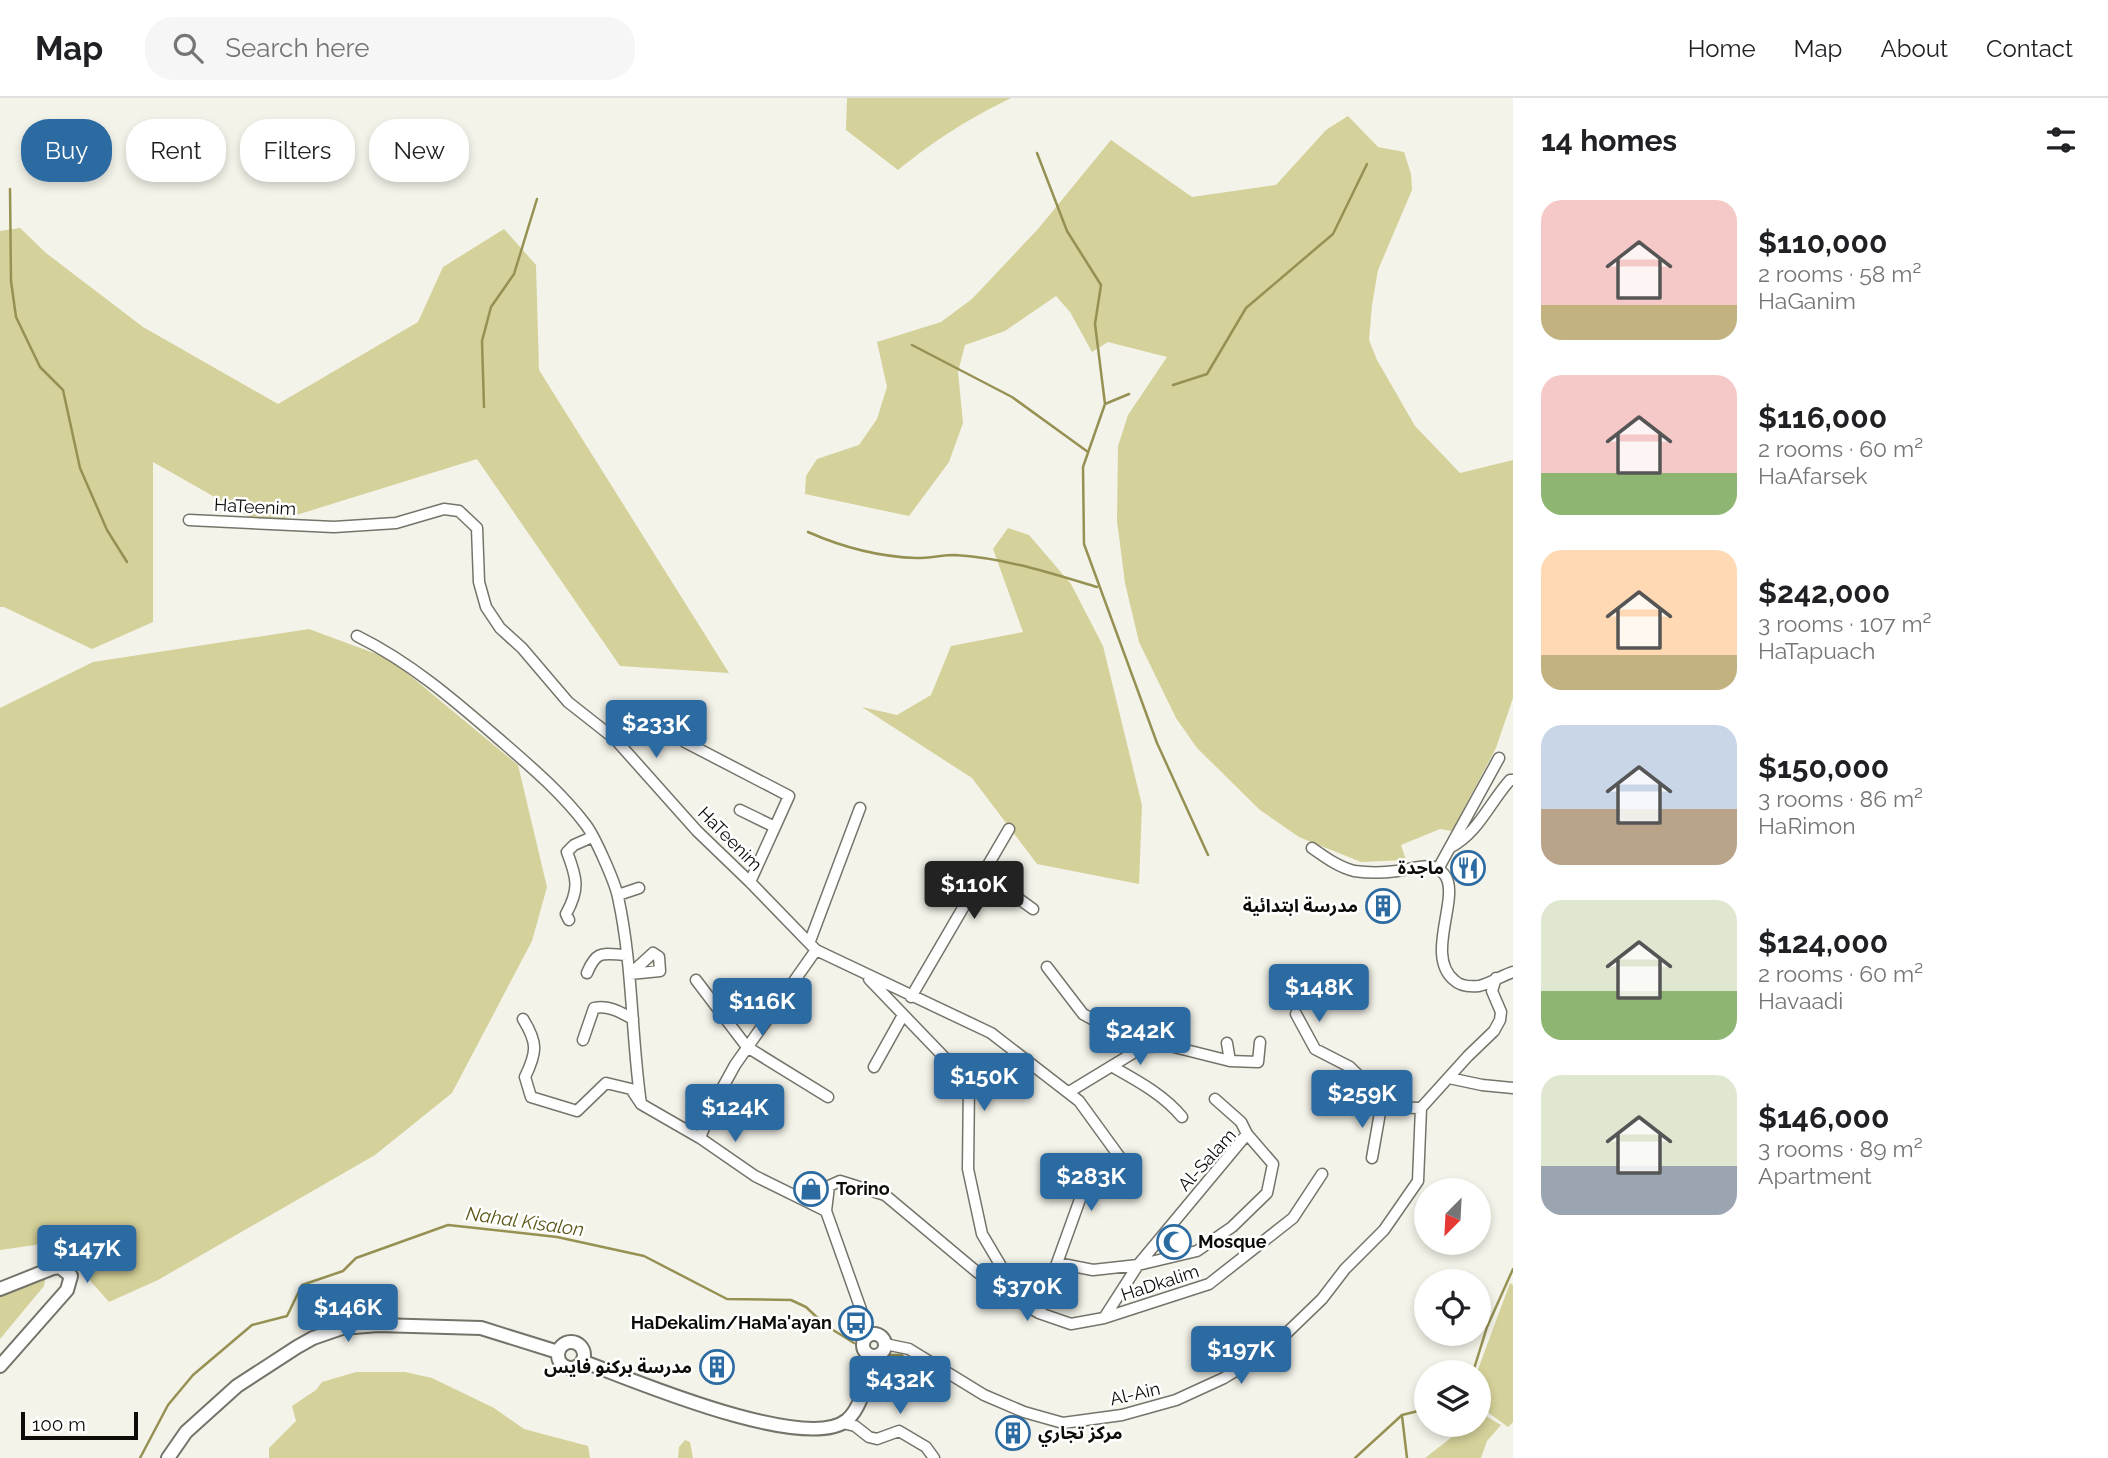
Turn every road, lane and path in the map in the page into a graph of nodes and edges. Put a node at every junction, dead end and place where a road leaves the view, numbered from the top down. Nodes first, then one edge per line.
1 (189, 520) dead end
2 (357, 636) dead end
3 (685, 742) dead end
4 (1499, 758) dead end
5 (1513, 780) edge
6 (860, 808) dead end
7 (740, 810) dead end
8 (775, 827) junction
9 (1009, 829) dead end
10 (592, 837) junction
11 (1312, 848) dead end
12 (1450, 848) junction
13 (1438, 869) junction
14 (984, 874) junction
15 (750, 882) junction
16 (639, 888) dead end
17 (618, 895) junction
18 (1033, 909) dead end
19 (569, 920) dead end
20 (813, 946) junction
21 (627, 955) junction
22 (1047, 967) dead end
23 (862, 972) junction
24 (1513, 972) edge
25 (587, 974) dead end
26 (1496, 978) junction
27 (696, 980) dead end
28 (911, 997) junction
29 (1296, 1014) dead end
30 (903, 1015) junction
31 (523, 1019) dead end
32 (633, 1019) junction
33 (583, 1040) dead end
34 (1260, 1042) dead end
35 (1227, 1044) dead end
36 (1143, 1046) junction
37 (747, 1047) junction
38 (1230, 1061) junction
39 (874, 1067) dead end
40 (1113, 1067) junction
41 (1449, 1078) junction
42 (1513, 1088) edge
43 (1069, 1092) junction
44 (828, 1097) dead end
45 (1215, 1100) dead end
46 (641, 1104) junction
47 (1381, 1107) junction
48 (1421, 1108) junction
49 (1182, 1117) dead end
50 (1247, 1134) junction
51 (700, 1139) junction
52 (1372, 1158) dead end
53 (1322, 1174) dead end
54 (826, 1212) junction
55 (1057, 1263) junction
56 (1138, 1265) junction
57 (0, 1289) edge
58 (1020, 1302) junction
59 (1039, 1313) junction
60 (1104, 1318) junction
61 (870, 1335) junction
62 (885, 1344) junction
63 (558, 1352) junction
64 (874, 1356) junction
65 (582, 1361) junction
66 (0, 1366) edge
67 (843, 1423) junction
68 (169, 1458) edge
69 (934, 1458) edge

1 - 15 street, HaTeenim
2 - 10 street
3 - 8 street
4 - 12 street
5 - 12 street
6 - 20 street
7 - 8 street
8 - 15 street
9 - 14 street
10 - 17 street
10 - 19 street
11 - 13 street
12 - 13 street
13 - 26 street
14 - 18 street
14 - 28 street
15 - 20 street, HaTeenim
16 - 17 street
17 - 21 street
20 - 23 street, HaTeenim
20 - 37 street
21 - 25 street
21 - 32 street
22 - 36 street
23 - 28 street, HaTeenim
23 - 30 street
24 - 26 street
26 - 41 street
27 - 37 street
28 - 43 street, HaTeenim
29 - 47 street
30 - 39 street
30 - 58 street
31 - 46 street
32 - 33 street
32 - 46 street
34 - 38 street
35 - 38 street
36 - 38 street
36 - 40 street
37 - 44 street
37 - 51 street
40 - 43 street
40 - 49 street
41 - 42 street
41 - 48 street
43 - 55 street, HaTeenim
45 - 50 street
46 - 51 street
47 - 48 street
47 - 52 street
48 - 62 street, Al-Ain
50 - 56 street, Al-Salam
50 - 56 street, Al-Salam
51 - 54 street
53 - 60 street, HaDkalim
54 - 58 street, HaDkalim
54 - 61 street
55 - 56 street
55 - 59 street, HaTeenim
56 - 60 street, Al-Salam
57 - 66 main road
58 - 59 street, HaDkalim
59 - 60 street, HaDkalim
61 - 62 main road
61 - 64 main road
62 - 64 main road
63 - 65 main road
63 - 65 main road
63 - 68 main road
64 - 67 main road
65 - 67 main road
67 - 69 street

